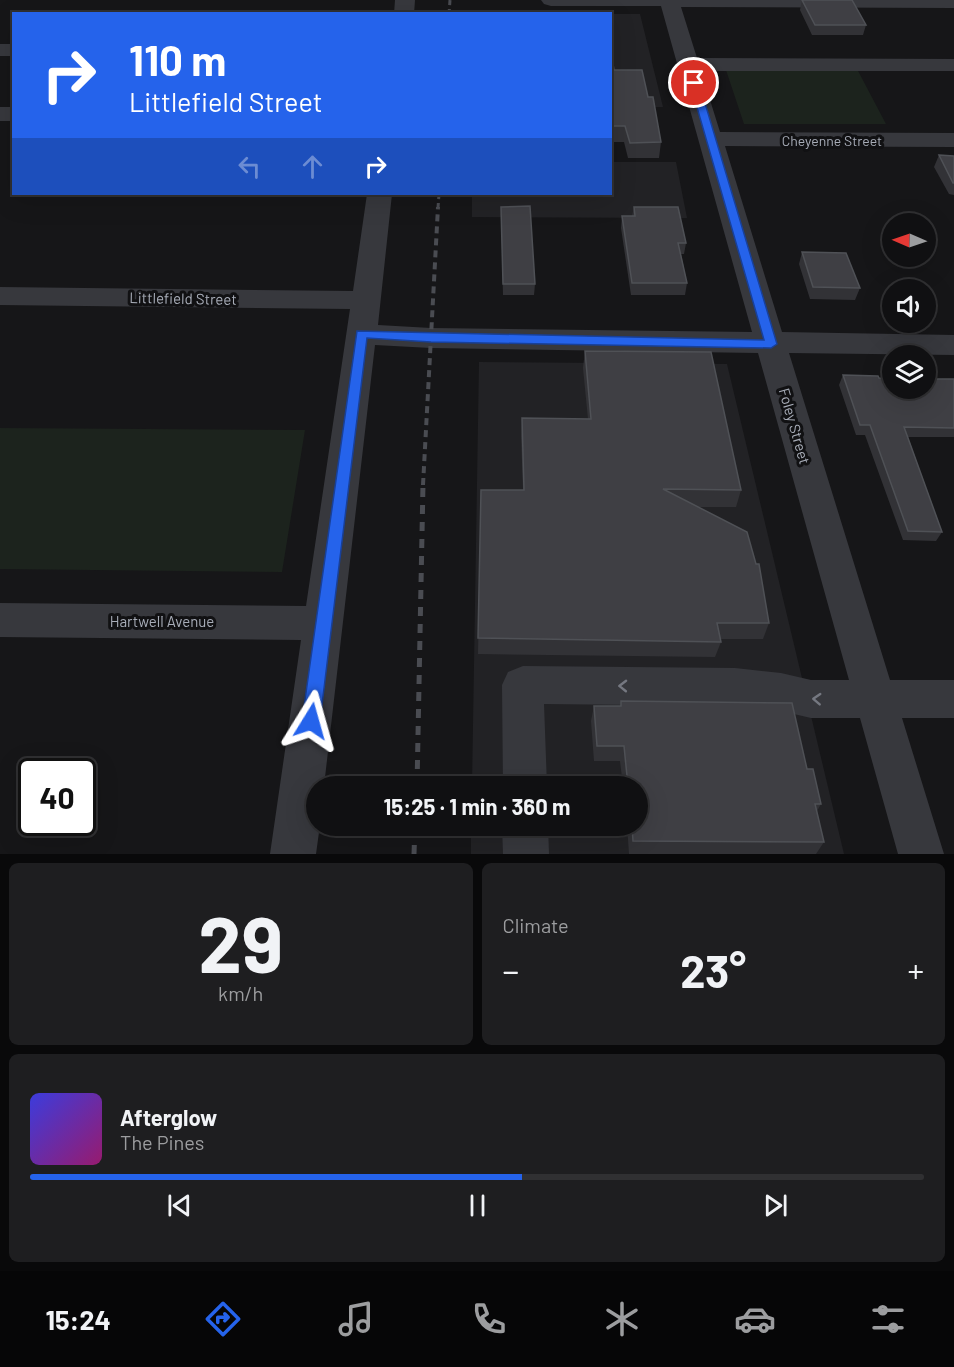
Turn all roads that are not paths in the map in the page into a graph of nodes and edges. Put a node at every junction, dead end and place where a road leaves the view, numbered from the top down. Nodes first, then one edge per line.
1 (551, 0) edge
2 (667, 0) edge
3 (954, 2) edge
4 (689, 64) junction
5 (954, 65) edge
6 (711, 139) junction
7 (954, 140) edge
8 (380, 195) edge
9 (0, 296) edge
10 (366, 300) junction
11 (362, 334) junction
12 (771, 344) junction
13 (954, 345) edge
14 (0, 620) edge
15 (324, 623) junction
16 (875, 699) junction
17 (954, 699) edge
18 (525, 776) edge
19 (525, 836) edge
20 (292, 854) edge
21 (526, 854) edge
22 (921, 854) edge

1 - 2 street
2 - 3 street
2 - 4 street, Foley Street
4 - 5 street
4 - 6 street, Foley Street
6 - 7 street, Cheyenne Street
6 - 12 street, Foley Street
8 - 10 street
9 - 10 street, Littlefield Street
10 - 11 street
11 - 12 street
11 - 15 street
12 - 13 street
12 - 16 street, Foley Street
14 - 15 street, Hartwell Avenue
15 - 20 street
16 - 17 street
16 -> 18 street
16 - 22 street, Foley Street
19 - 21 street

